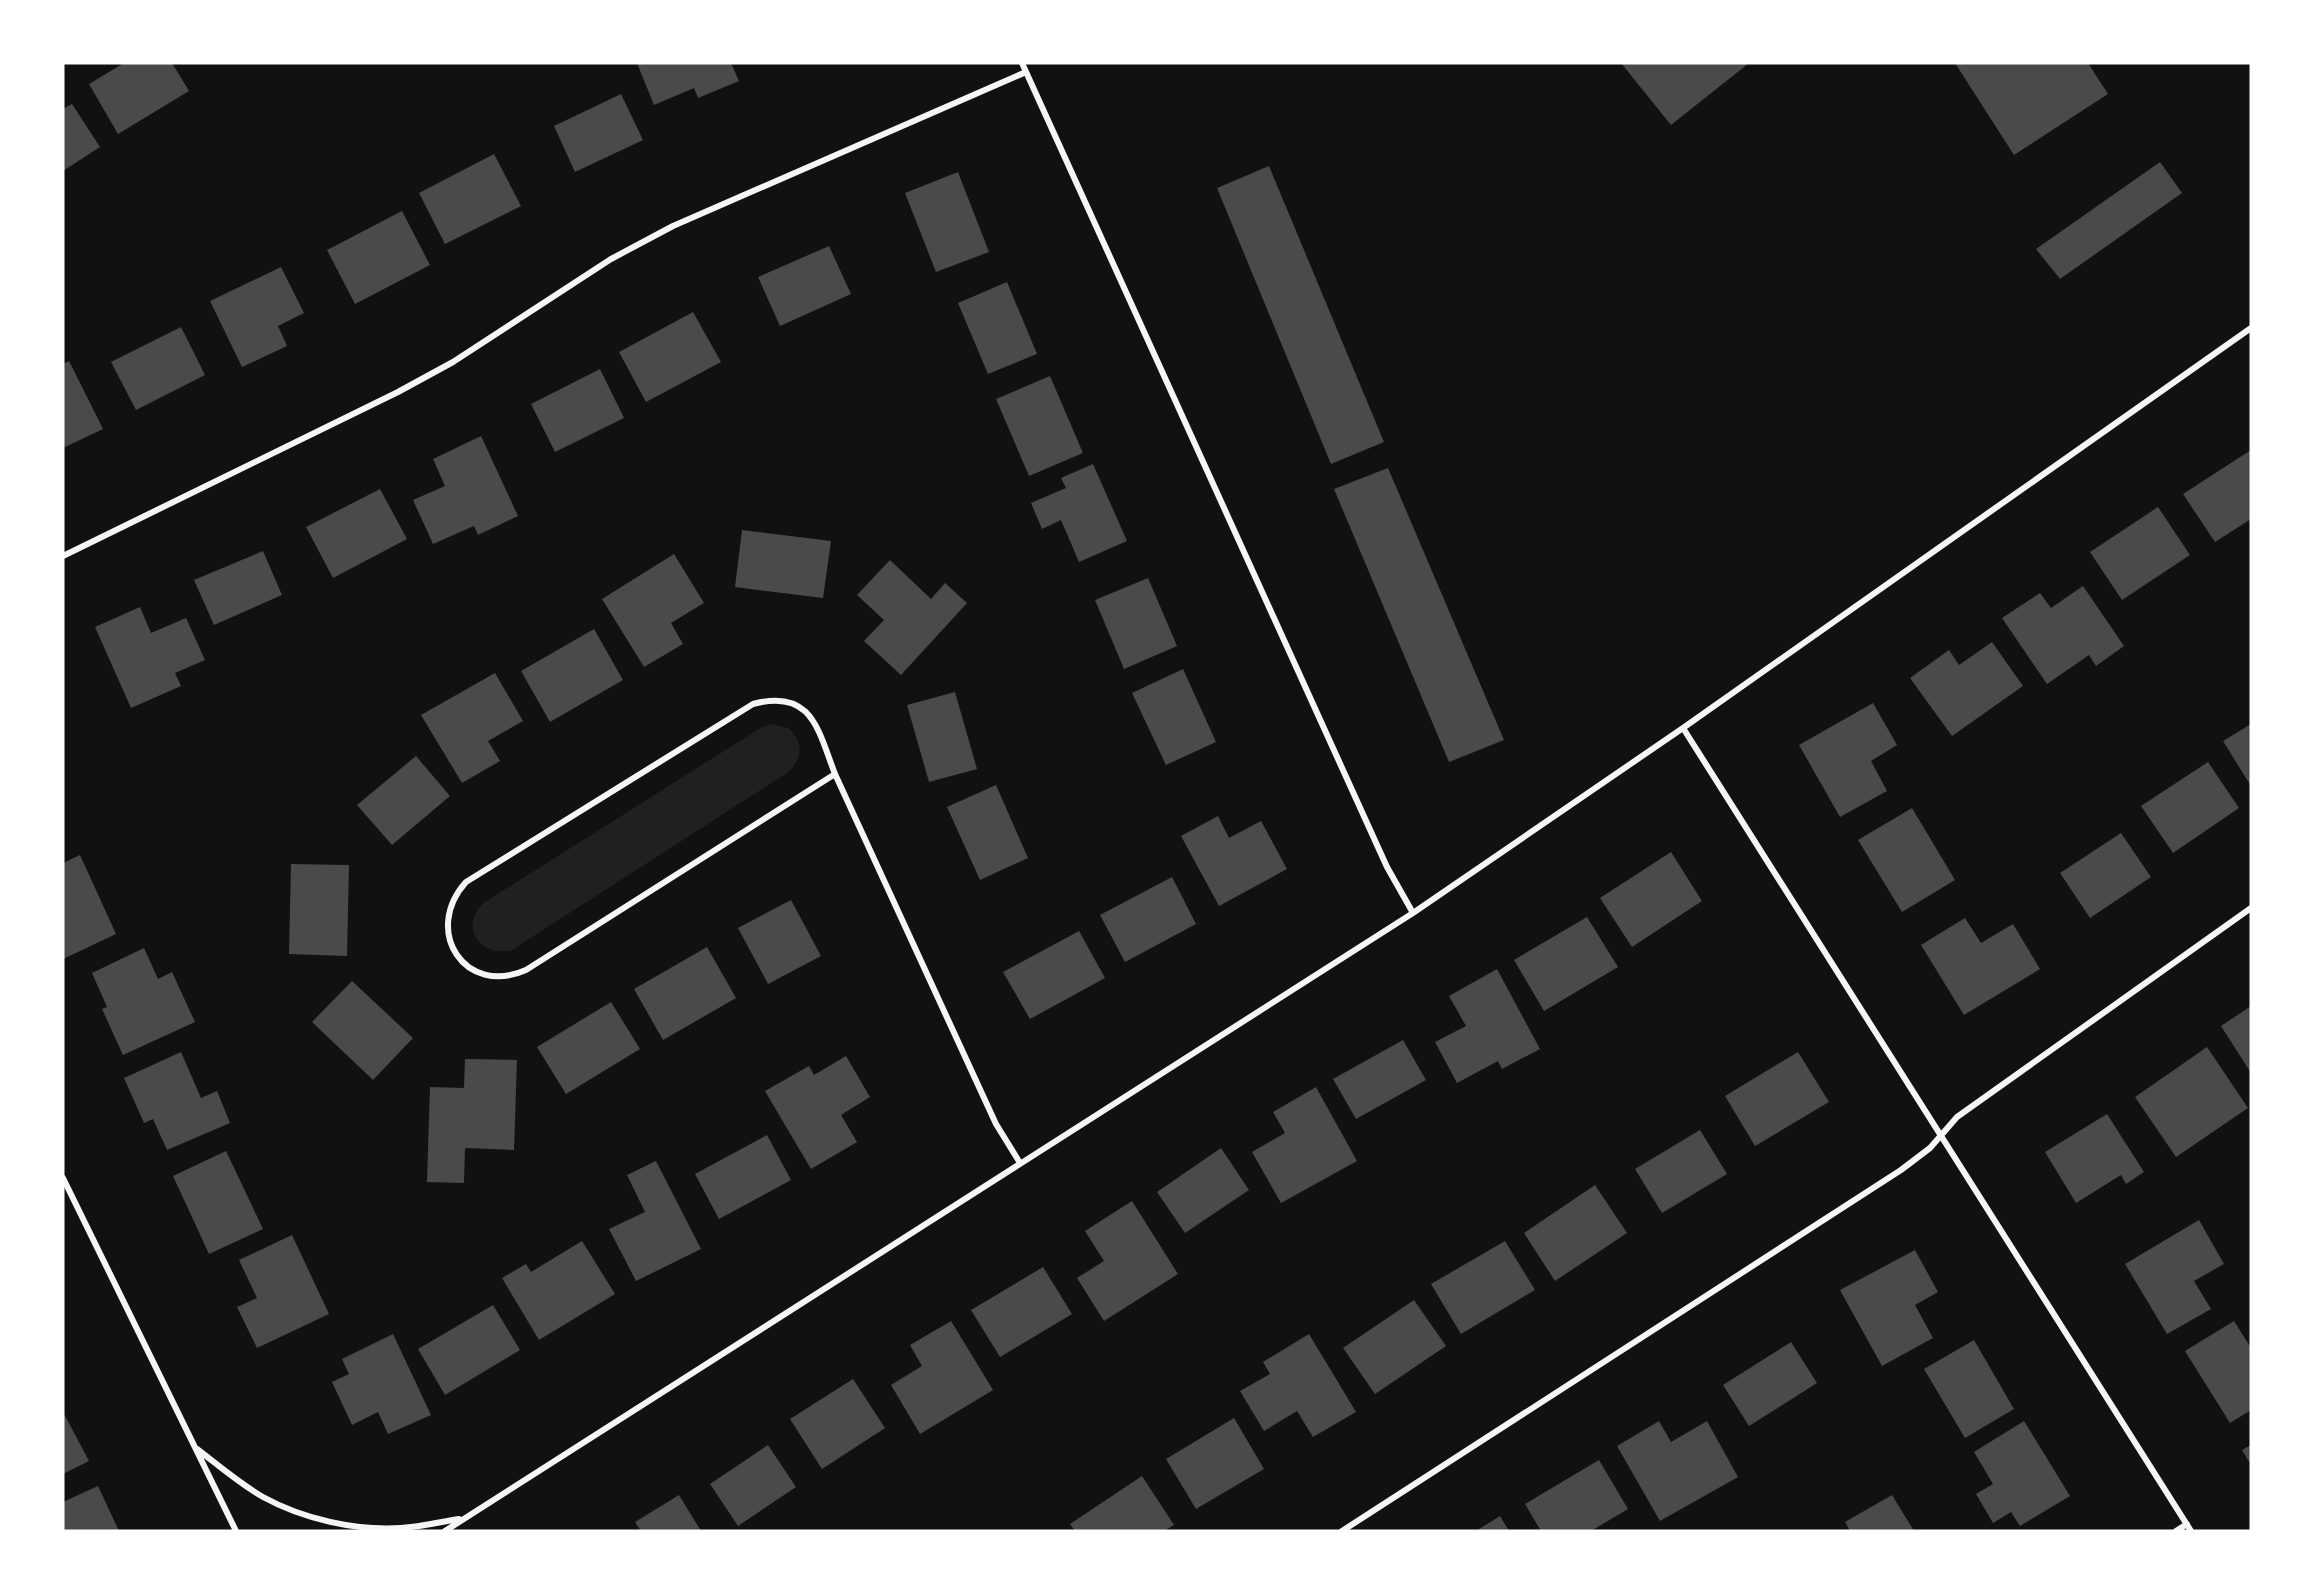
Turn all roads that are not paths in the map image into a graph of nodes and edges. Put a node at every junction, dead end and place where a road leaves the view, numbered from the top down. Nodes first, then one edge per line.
1 (1022, 63) edge
2 (1026, 72) junction
3 (2251, 328) edge
4 (63, 556) edge
5 (1683, 728) junction
6 (835, 774) junction
7 (2251, 908) edge
8 (1413, 913) junction
9 (1941, 1134) junction
10 (1020, 1163) junction
11 (63, 1178) edge
12 (194, 1447) junction
13 (463, 1518) junction
14 (2187, 1524) junction
15 (236, 1531) edge
16 (445, 1531) edge
17 (1342, 1531) edge
18 (2176, 1531) edge
19 (2191, 1531) edge

1 - 2 street
2 - 4 street
2 - 8 street
3 - 5 street
5 - 8 street
5 - 9 street
6 - 6 street
6 - 10 street
7 - 9 street
8 - 10 street
9 - 14 street
9 - 17 street
10 - 13 street
11 - 12 street
12 - 13 street
12 - 15 street
13 - 16 street
14 - 18 street
14 - 19 street

